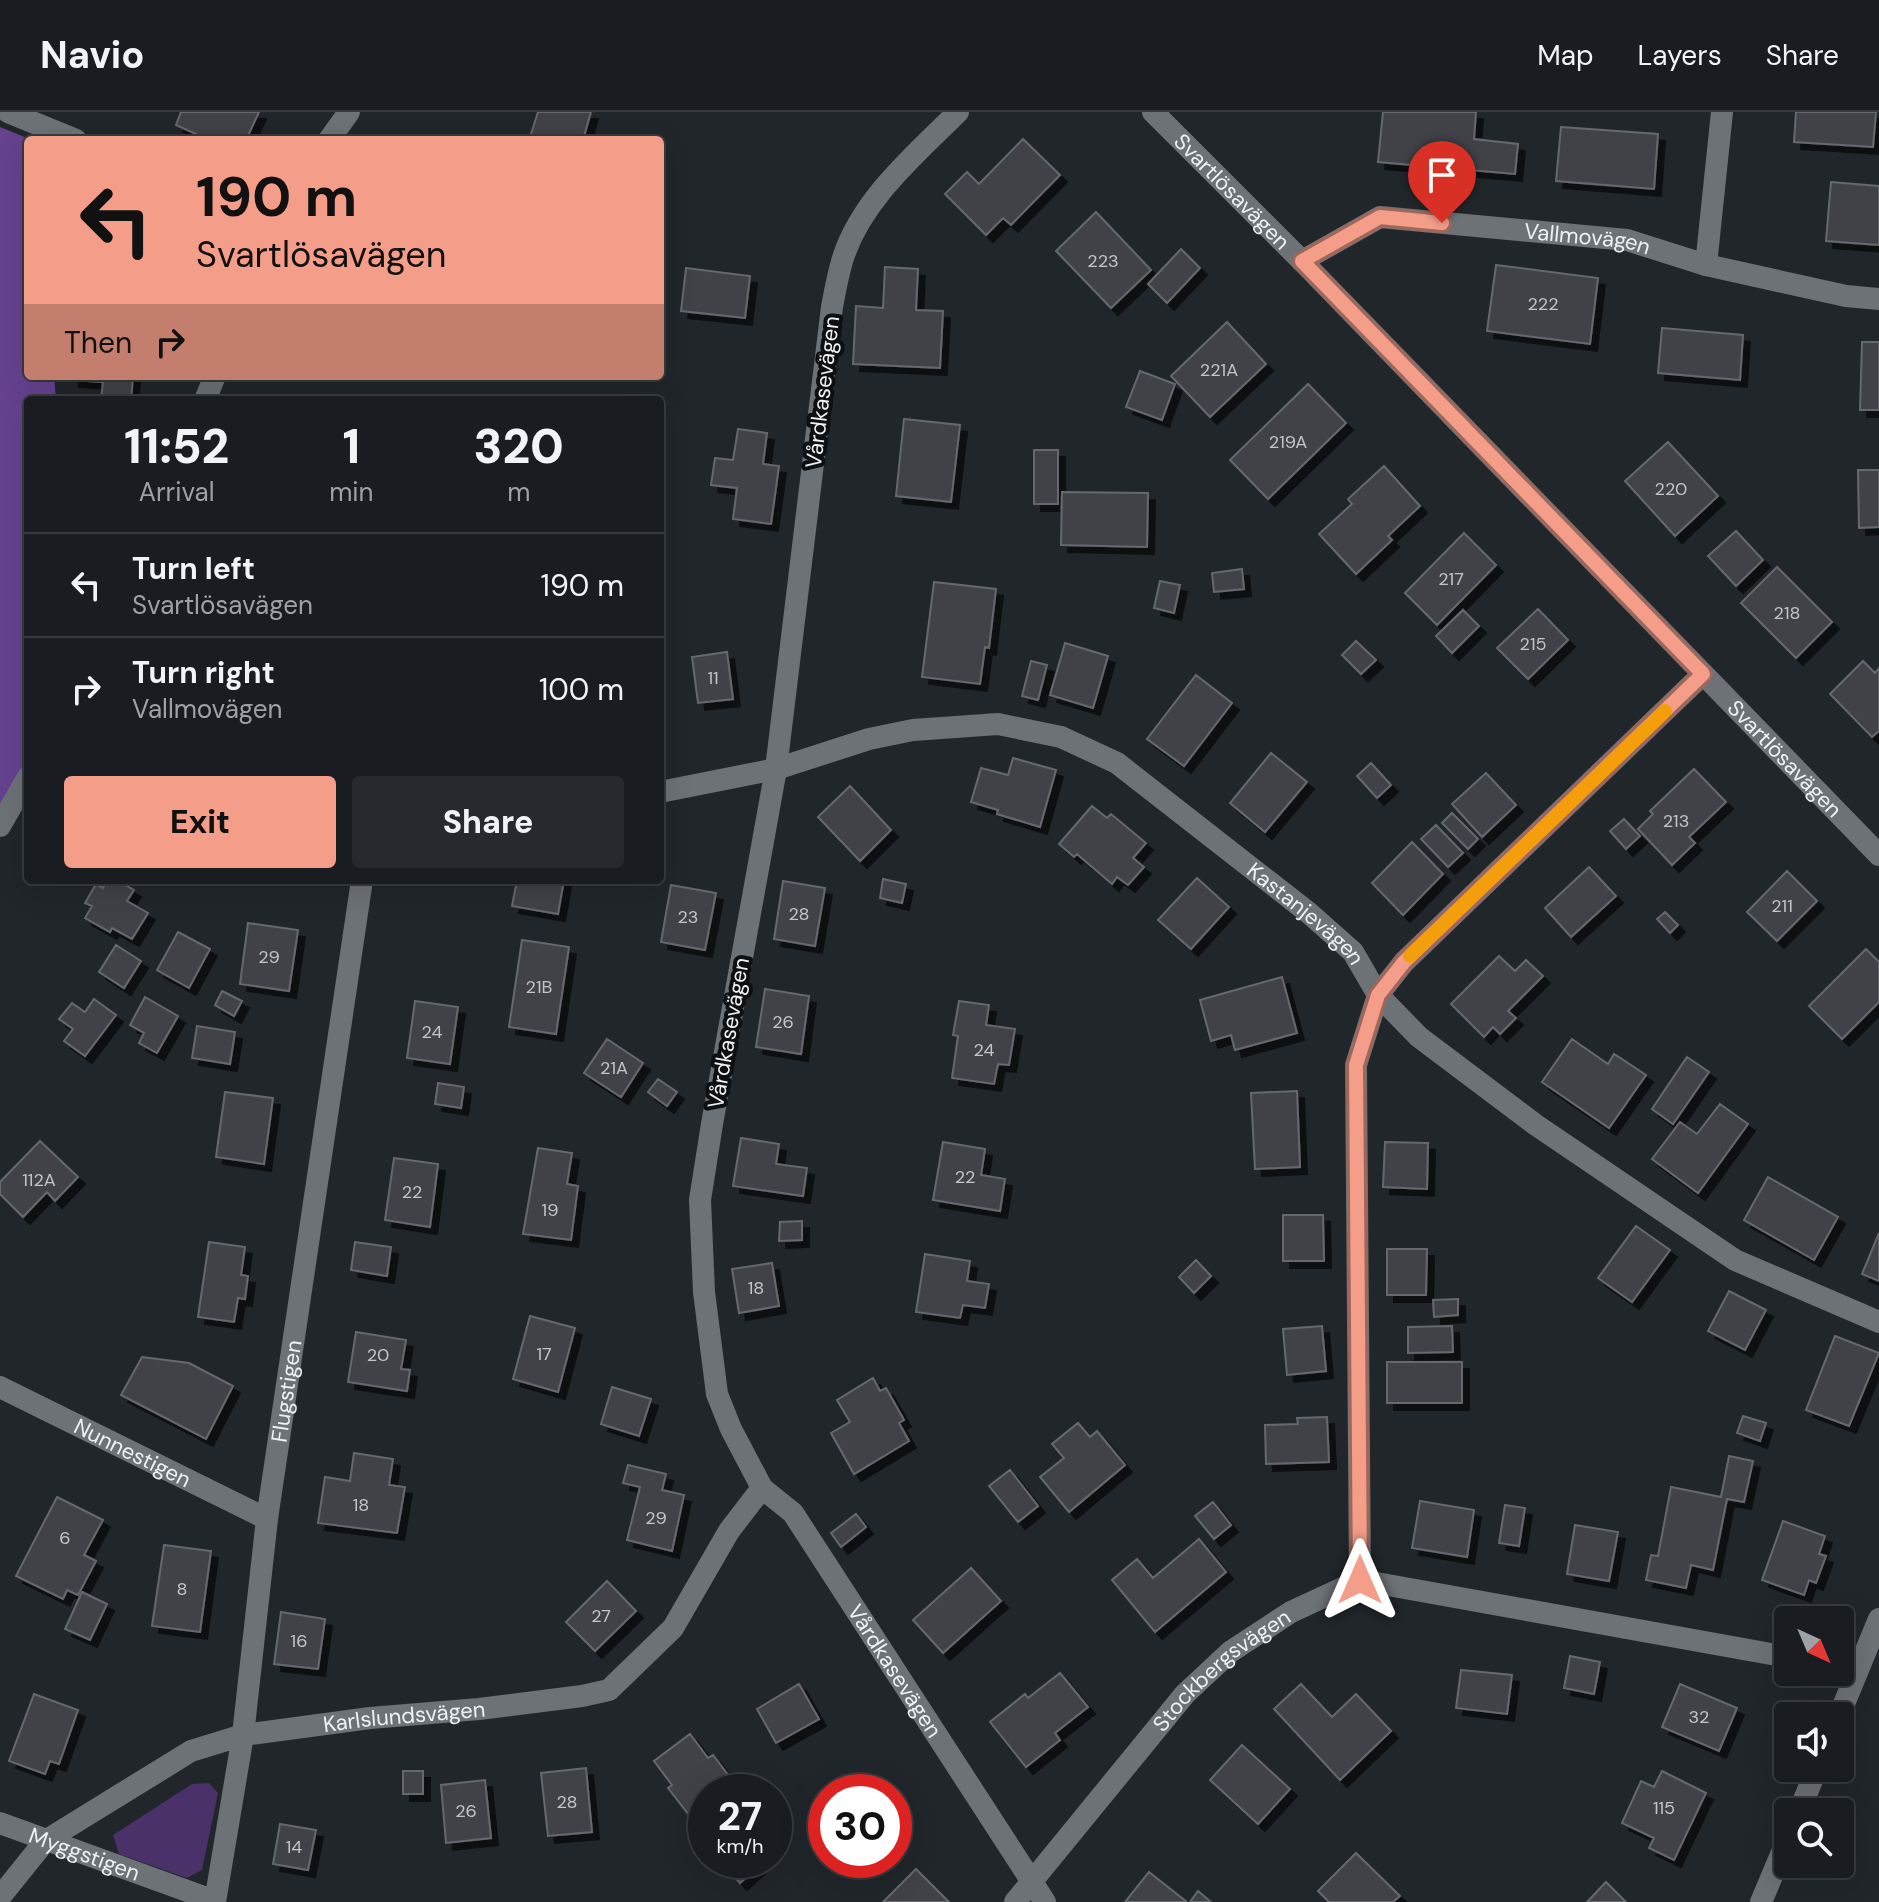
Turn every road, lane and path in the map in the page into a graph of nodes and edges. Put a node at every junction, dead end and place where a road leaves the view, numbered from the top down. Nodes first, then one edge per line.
1 (8, 112) edge
2 (349, 112) edge
3 (958, 112) edge
4 (1153, 112) edge
5 (1722, 112) edge
6 (66, 136) edge
7 (332, 136) edge
8 (1302, 261) junction
9 (1706, 265) junction
10 (1879, 299) edge
11 (1703, 674) junction
12 (776, 769) junction
13 (24, 784) edge
14 (664, 791) edge
15 (0, 826) edge
16 (1879, 855) edge
17 (361, 884) edge
18 (1378, 995) junction
19 (1879, 1322) edge
20 (0, 1387) edge
21 (762, 1488) junction
22 (267, 1519) junction
23 (1360, 1580) junction
24 (1879, 1619) edge
25 (1774, 1654) edge
26 (1854, 1660) edge
27 (243, 1735) junction
28 (0, 1823) edge
29 (45, 1841) junction
30 (1774, 1871) edge
31 (1039, 1892) edge
32 (0, 1897) edge
33 (215, 1901) edge
34 (1015, 1902) edge
35 (1761, 1902) edge

1 - 6 street
2 - 7 street
3 - 12 street, Vårdkasevägen
4 - 8 street, Svartlösavägen
5 - 9 street
8 - 9 street, Vallmovägen
8 - 11 street, Svartlösavägen
9 - 10 street, Vallmovägen
11 - 16 street, Svartlösavägen
11 - 18 street
12 - 14 street, Kastanjevägen
12 - 18 street, Kastanjevägen
12 - 21 street, Vårdkasevägen
13 - 15 street
17 - 22 street, Flugstigen
18 - 19 street, Kastanjevägen
18 - 23 street
20 - 22 street, Nunnestigen
21 - 27 street, Karlslundsvägen
21 - 31 street, Vårdkasevägen
22 - 27 street, Flugstigen
23 - 25 street
23 - 31 street, Stockbergsvägen
24 - 26 street
27 - 29 street, Karlslundsvägen
27 - 33 street, Flugstigen
28 - 29 street, Myggstigen
29 - 32 street, Karlslundsvägen
29 - 33 street, Myggstigen
30 - 35 street
31 - 34 street, Stockbergsvägen

